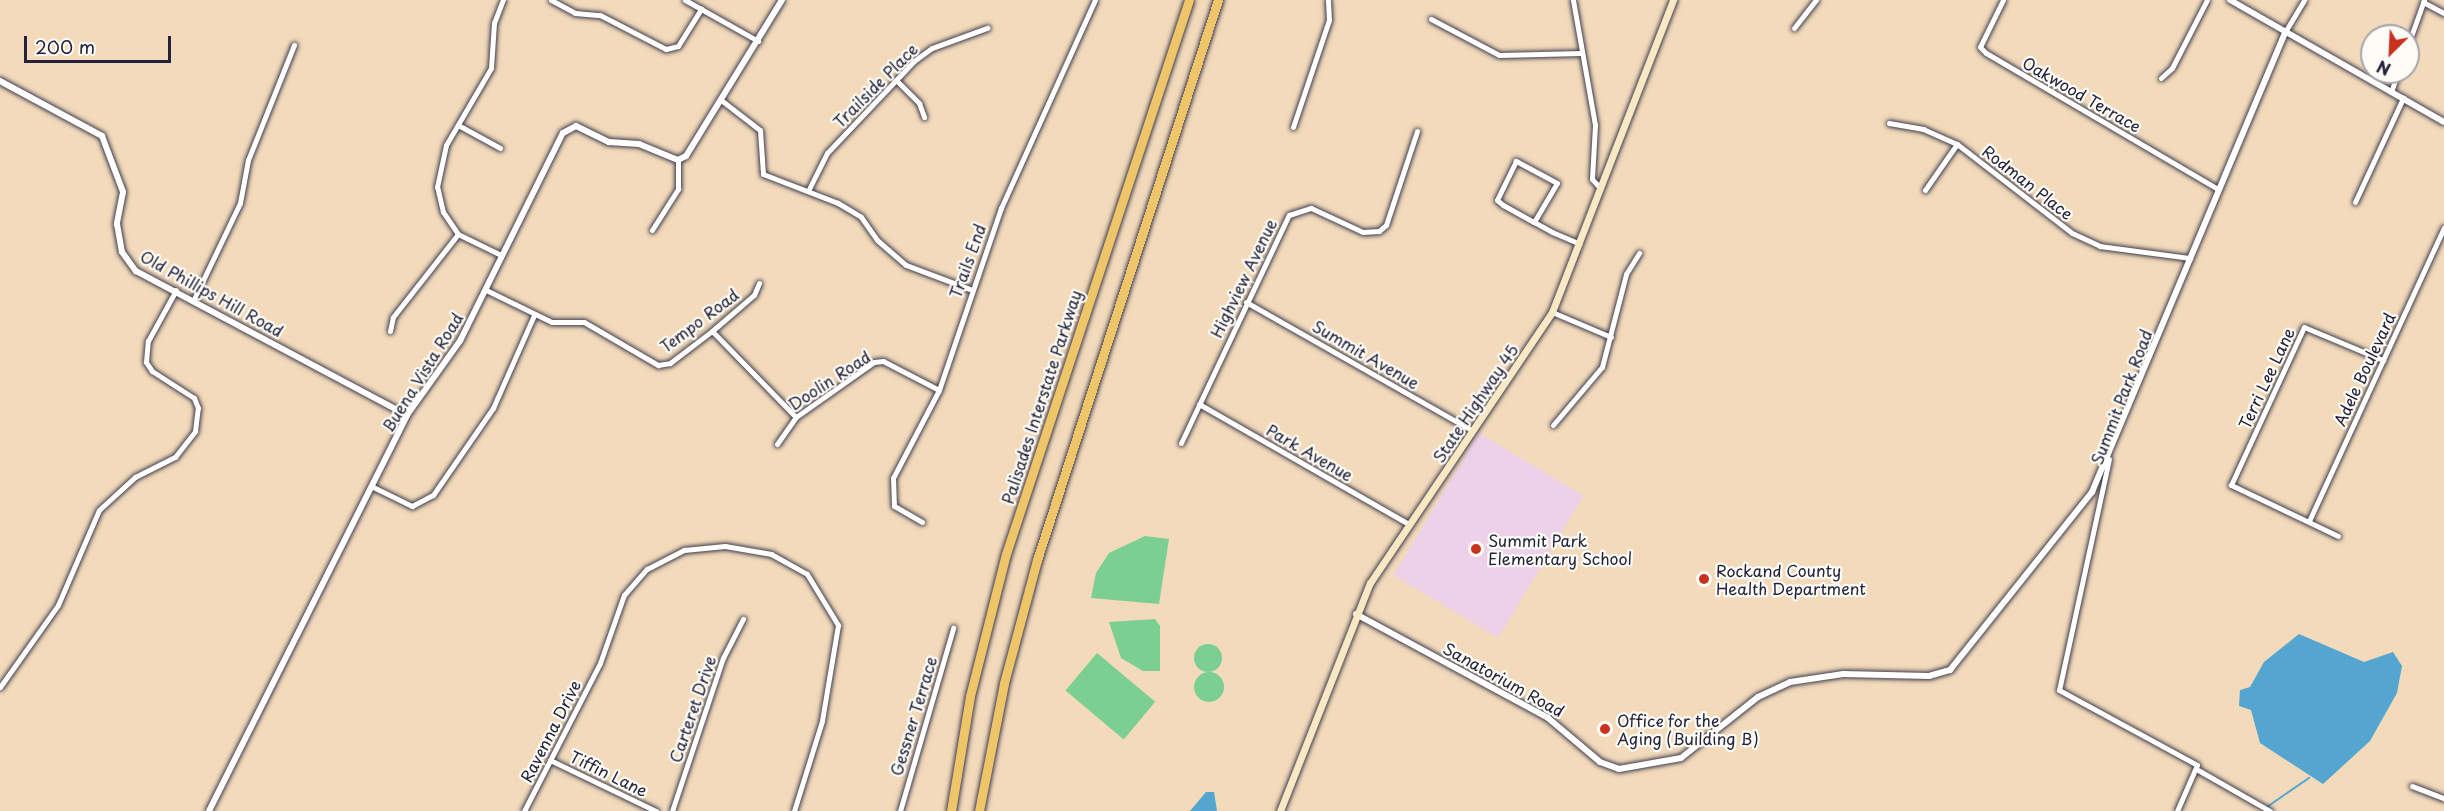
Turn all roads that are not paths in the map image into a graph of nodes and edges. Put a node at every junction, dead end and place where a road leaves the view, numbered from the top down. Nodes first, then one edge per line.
1 (503, 0) edge
2 (551, 0) edge
3 (685, 0) edge
4 (782, 0) edge
5 (1095, 0) edge
6 (1189, 0) edge
7 (1218, 0) edge
8 (1328, 0) edge
9 (1573, 0) edge
10 (1673, 0) edge
11 (1816, 0) edge
12 (2003, 0) edge
13 (2207, 0) edge
14 (2230, 0) edge
15 (2304, 0) edge
16 (2424, 1) edge
17 (701, 9) junction
18 (2444, 13) edge
19 (1431, 19) dead end
20 (2416, 24) edge
21 (987, 28) dead end
22 (1794, 28) dead end
23 (2285, 32) junction
24 (758, 41) junction
25 (294, 45) dead end
26 (1582, 53) junction
27 (2161, 78) dead end
28 (896, 80) junction
29 (0, 81) edge
30 (2394, 84) edge
31 (2391, 92) junction
32 (2403, 98) junction
33 (721, 100) junction
34 (924, 117) dead end
35 (2444, 122) edge
36 (1889, 123) dead end
37 (458, 124) junction
38 (1293, 127) dead end
39 (1417, 131) dead end
40 (1957, 144) junction
41 (500, 148) dead end
42 (678, 160) junction
43 (1925, 189) dead end
44 (2218, 189) junction
45 (1603, 190) junction
46 (808, 191) junction
47 (2355, 201) dead end
48 (1534, 222) junction
49 (2444, 228) edge
50 (652, 230) dead end
51 (458, 234) junction
52 (1582, 244) junction
53 (1639, 253) dead end
54 (501, 255) junction
55 (2190, 258) junction
56 (759, 283) dead end
57 (176, 290) junction
58 (486, 290) junction
59 (970, 290) junction
60 (195, 299) junction
61 (1246, 302) junction
62 (1552, 312) junction
63 (534, 315) junction
64 (390, 331) dead end
65 (712, 331) junction
66 (1611, 337) junction
67 (2383, 360) junction
68 (939, 390) junction
69 (1199, 404) junction
70 (407, 415) junction
71 (796, 417) junction
72 (1553, 425) dead end
73 (1473, 431) junction
74 (1181, 443) dead end
75 (777, 444) dead end
76 (2109, 459) junction
77 (371, 486) junction
78 (2309, 521) junction
79 (922, 522) dead end
80 (1407, 524) junction
81 (2338, 536) dead end
82 (1356, 614) junction
83 (743, 619) dead end
84 (953, 628) dead end
85 (0, 687) edge
86 (550, 760) junction
87 (2198, 770) junction
88 (2412, 786) dead end
89 (2444, 798) edge
90 (209, 811) edge
91 (524, 811) edge
92 (656, 811) edge
93 (672, 811) edge
94 (794, 811) edge
95 (900, 811) edge
96 (951, 811) edge
97 (979, 811) edge
98 (1280, 811) edge
99 (2176, 811) edge
100 (2270, 811) edge

1 - 37 street
2 - 17 street
3 - 17 street
4 - 24 street
5 - 59 street, Trails End
6 - 96 highway, Palisades Interstate Parkway
7 - 97 highway
8 - 38 street
9 - 26 street
10 - 45 main road, State Highway 45
11 - 22 street
12 - 44 street, Oakwood Terrace
13 - 27 street
14 - 23 street
15 - 23 street
16 - 18 street
16 - 20 street
17 - 24 street
19 - 26 street
21 - 28 street, Trailside Place
23 - 31 street
23 - 44 street, Summit Park Road
24 - 33 street
25 - 60 street
26 - 45 street
28 - 34 street
28 - 46 street, Trailside Place
29 - 57 street, Old Phillips Hill Road
30 - 31 street
31 - 32 street
32 - 35 street
32 - 47 street
33 - 42 street
33 - 46 street
36 - 40 street, Rodman Place
37 - 41 street
37 - 51 street
39 - 61 street, Highview Avenue
40 - 43 street
40 - 55 street, Rodman Place
42 - 50 street
42 - 54 street, Buena Vista Road
44 - 55 street, Summit Park Road
45 - 52 main road, State Highway 45
46 - 59 street
48 - 48 street
48 - 52 street
49 - 67 street, Adele Boulevard
51 - 54 street
51 - 64 street
52 - 62 main road, State Highway 45
53 - 66 street
54 - 58 street, Buena Vista Road
55 - 76 street, Summit Park Road
56 - 65 street, Tempo Road
57 - 60 street, Old Phillips Hill Road
57 - 85 street
58 - 63 street, Tempo Road
58 - 70 street, Buena Vista Road
59 - 68 street, Trails End
60 - 70 street, Old Phillips Hill Road
61 - 69 street, Highview Avenue
61 - 73 street, Summit Avenue
62 - 66 street
62 - 73 main road, State Highway 45
63 - 65 street, Tempo Road
63 - 77 street
65 - 71 street
66 - 72 street
67 - 78 street, Adele Boulevard
67 - 78 street, Terri Lee Lane
68 - 71 street, Doolin Road
68 - 79 street, Trails End
69 - 74 street, Highview Avenue
69 - 80 street, Park Avenue
70 - 77 street, Buena Vista Road
71 - 75 street, Doolin Road
73 - 80 main road, State Highway 45
76 - 82 street, Sanatorium Road
76 - 87 street, Summit Park Road
77 - 90 street, Buena Vista Road
78 - 81 street
80 - 82 main road, State Highway 45
82 - 98 main road, State Highway 45
83 - 93 street, Carteret Drive
84 - 95 street, Gessner Terrace
86 - 91 street, Ravenna Drive
86 - 92 street, Tiffin Lane
86 - 94 street, Ravenna Drive
87 - 99 street
87 - 100 street
88 - 89 street

